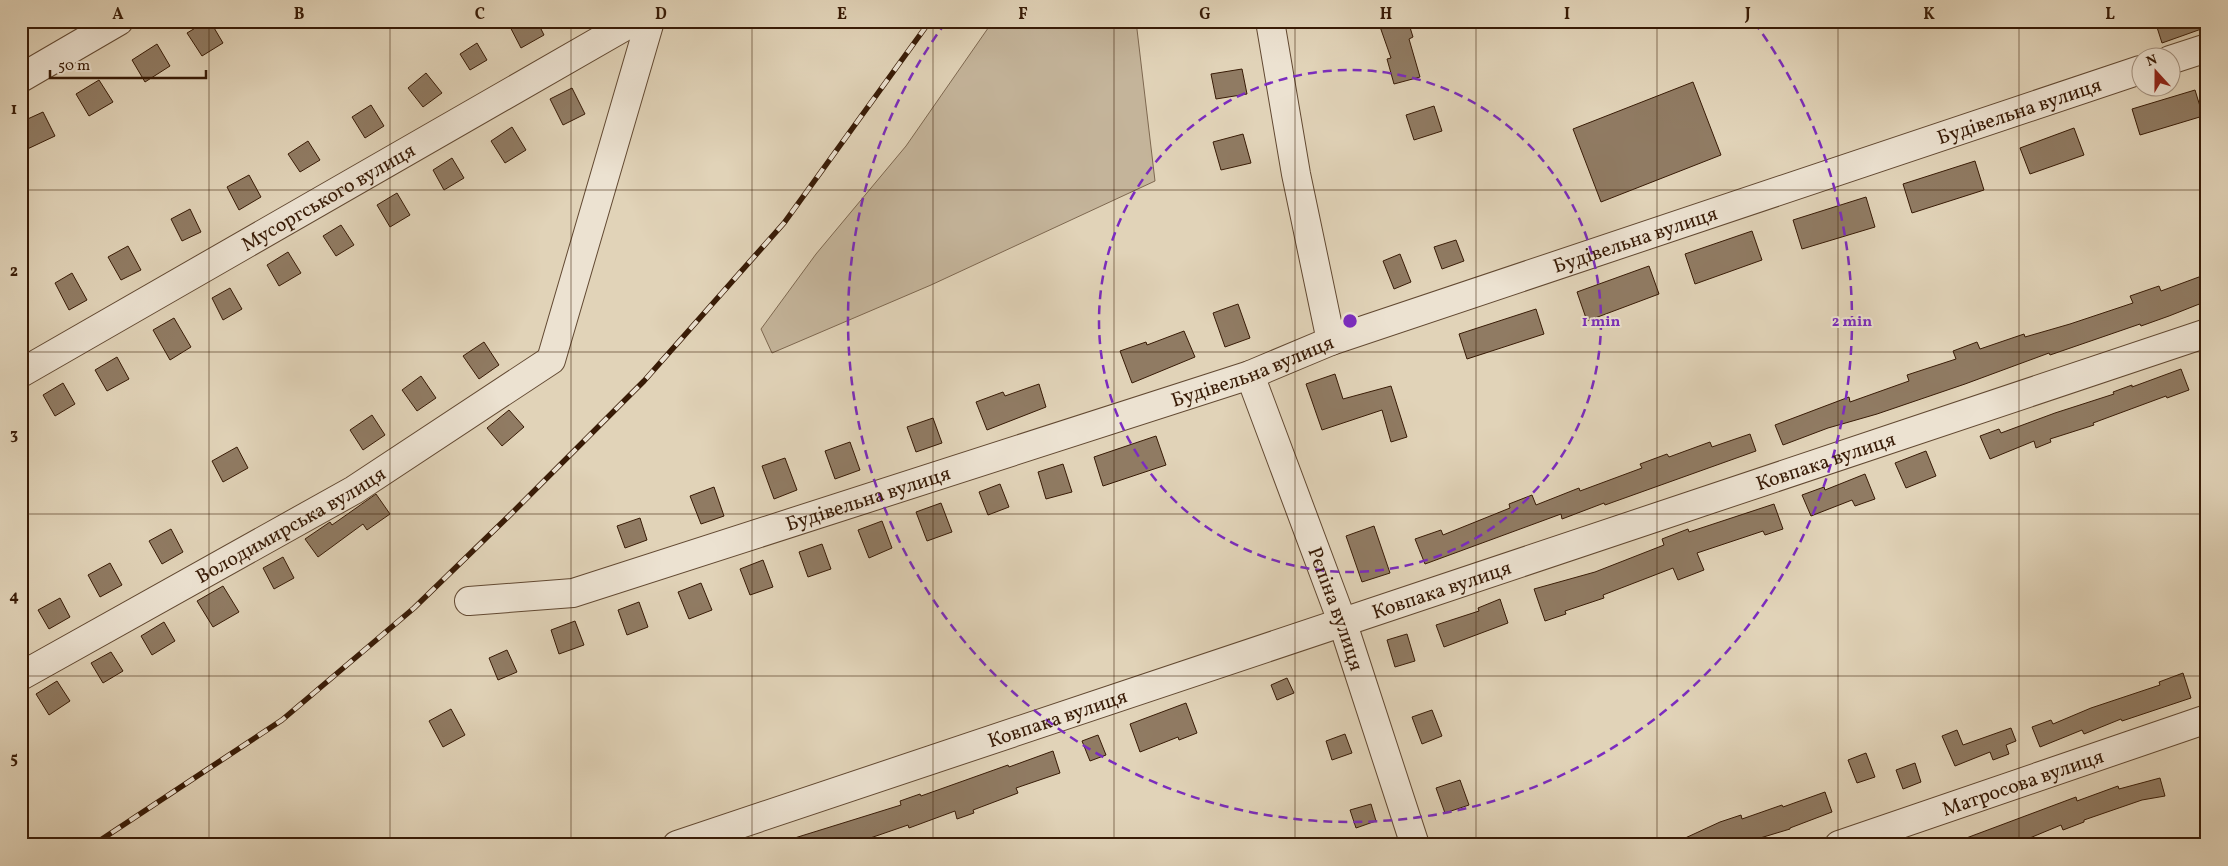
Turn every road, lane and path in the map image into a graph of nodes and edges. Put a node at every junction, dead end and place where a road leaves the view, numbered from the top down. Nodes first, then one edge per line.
1 (118, 21) edge
2 (634, 21) edge
3 (650, 21) edge
4 (1270, 21) edge
5 (2207, 48) edge
6 (2180, 57) edge
7 (2130, 73) edge
8 (21, 78) edge
9 (2207, 333) edge
10 (1331, 341) junction
11 (21, 373) edge
12 (1250, 375) junction
13 (469, 601) dead end
14 (1342, 624) junction
15 (21, 676) edge
16 (2207, 719) edge
17 (677, 845) edge
18 (1415, 845) edge
19 (1839, 845) edge

1 - 8 street
2 - 11 street, Мусоргського вулиця
3 - 15 street, Володимирська вулиця
4 - 10 street
5 - 6 street
7 - 10 street, Будівельна вулиця
9 - 14 street, Ковпака вулиця
10 - 12 street, Будівельна вулиця
12 - 13 street, Будівельна вулиця
12 - 14 street, Рєпіна вулиця
14 - 17 street, Ковпака вулиця
14 - 18 street, Рєпіна вулиця
16 - 19 street, Матросова вулиця

